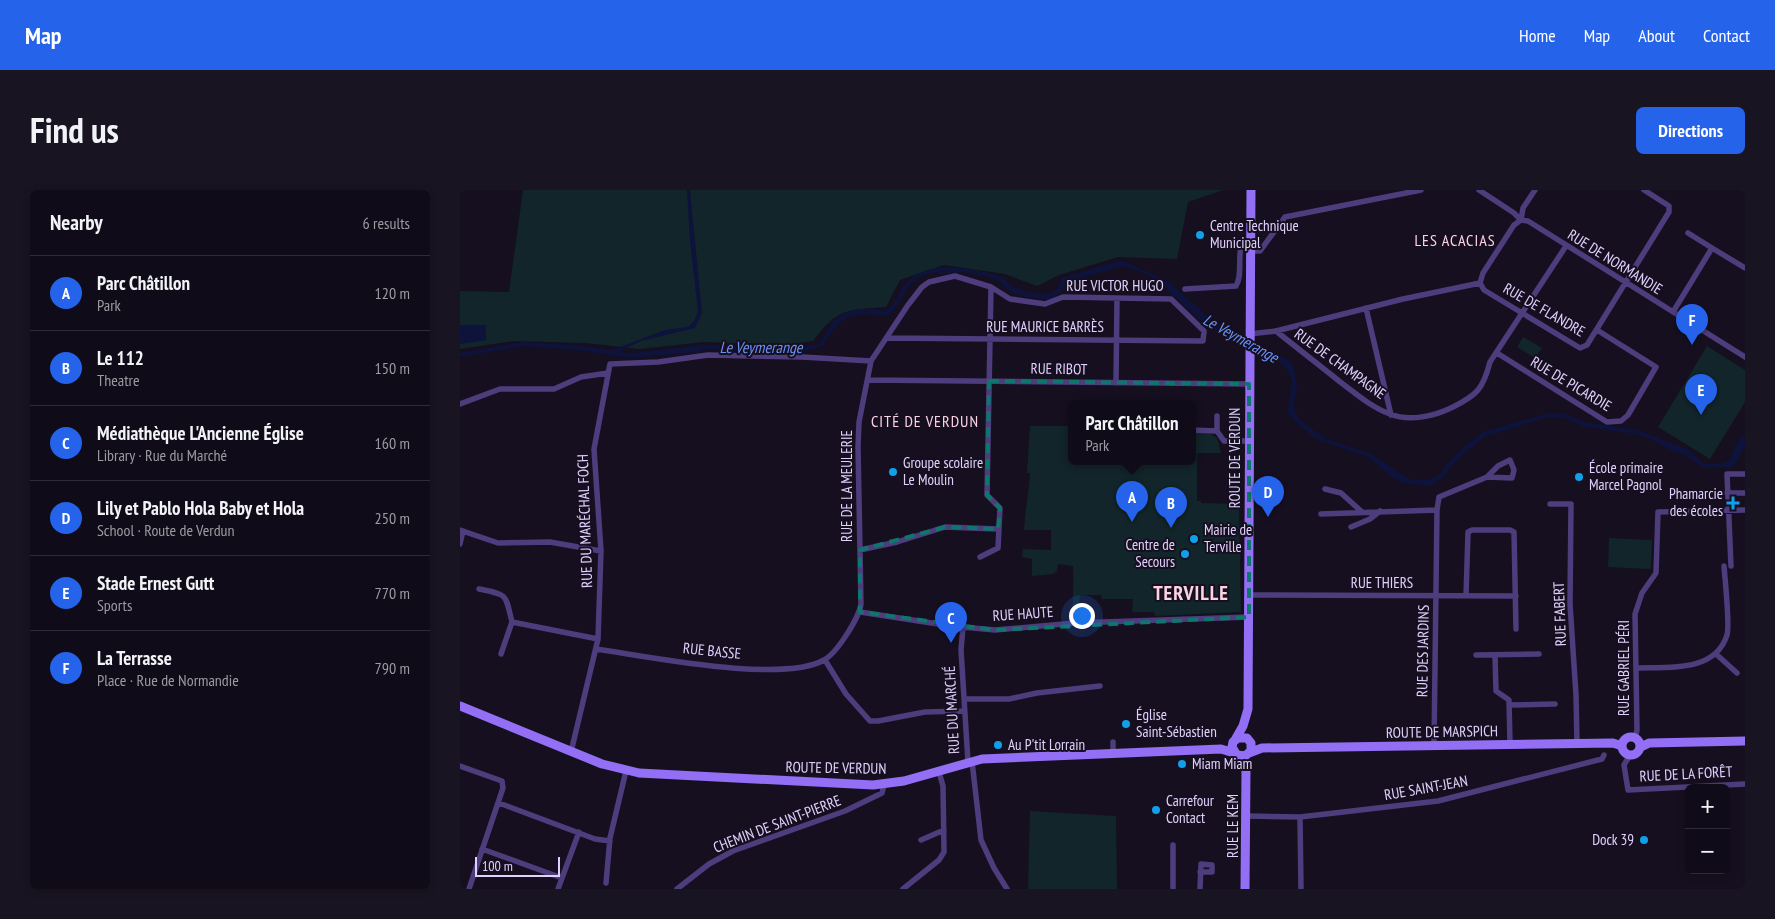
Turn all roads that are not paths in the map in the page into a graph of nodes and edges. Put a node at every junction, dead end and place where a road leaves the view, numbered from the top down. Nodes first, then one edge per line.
1 (1250, 190) edge
2 (1421, 190) edge
3 (1479, 190) edge
4 (1535, 190) edge
5 (1644, 190) edge
6 (1520, 220) junction
7 (1688, 233) dead end
8 (1250, 241) junction
9 (1566, 246) junction
10 (1712, 248) junction
11 (1250, 252) junction
12 (1745, 268) edge
13 (1625, 282) junction
14 (1480, 283) junction
15 (991, 287) junction
16 (1185, 289) dead end
17 (1117, 298) junction
18 (1366, 308) junction
19 (1673, 312) junction
20 (1523, 313) junction
21 (1597, 330) junction
22 (1276, 331) junction
23 (1249, 334) junction
24 (887, 338) junction
25 (989, 339) junction
26 (1117, 340) junction
27 (1203, 341) joint
28 (1497, 353) junction
29 (1745, 357) edge
30 (871, 361) junction
31 (608, 373) junction
32 (868, 380) junction
33 (989, 381) junction
34 (1116, 382) junction
35 (1249, 384) junction
36 (460, 404) edge
37 (1391, 415) junction
38 (1217, 416) dead end
39 (1196, 430) edge
40 (1217, 431) junction
41 (1249, 441) junction
42 (1745, 474) edge
43 (1487, 477) junction
44 (1325, 489) dead end
45 (1745, 493) edge
46 (1727, 494) junction
47 (1550, 504) dead end
48 (1437, 510) junction
49 (1727, 510) junction
50 (1745, 510) edge
51 (1380, 511) junction
52 (1362, 512) junction
53 (1320, 514) dead end
54 (1351, 528) dead end
55 (998, 529) junction
56 (462, 531) edge
57 (460, 544) edge
58 (860, 550) junction
59 (601, 551) junction
60 (980, 557) dead end
61 (479, 588) dead end
62 (1249, 595) junction
63 (1436, 596) junction
64 (1466, 596) junction
65 (1516, 596) junction
66 (860, 612) junction
67 (1249, 617) junction
68 (512, 622) junction
69 (964, 627) junction
70 (1516, 629) dead end
71 (598, 639) junction
72 (596, 648) junction
73 (501, 654) dead end
74 (1539, 654) dead end
75 (1716, 654) junction
76 (1476, 655) dead end
77 (1495, 655) junction
78 (825, 660) junction
79 (1637, 668) junction
80 (1737, 673) dead end
81 (1100, 686) dead end
82 (964, 699) junction
83 (1555, 704) dead end
84 (1509, 705) junction
85 (460, 706) edge
86 (964, 711) junction
87 (1243, 726) junction
88 (1635, 738) junction
89 (1234, 741) junction
90 (1745, 741) edge
91 (1113, 742) dead end
92 (1510, 744) junction
93 (1577, 744) junction
94 (1434, 745) junction
95 (1622, 746) junction
96 (1249, 747) junction
97 (1641, 747) junction
98 (1221, 749) junction
99 (571, 752) junction
100 (1113, 754) junction
101 (1236, 754) junction
102 (1604, 755) dead end
103 (1630, 755) junction
104 (970, 762) junction
105 (1245, 764) junction
106 (460, 766) edge
107 (626, 771) junction
108 (939, 772) junction
109 (1745, 784) edge
110 (884, 785) junction
111 (499, 803) junction
112 (1247, 816) junction
113 (1300, 817) junction
114 (944, 830) junction
115 (579, 832) junction
116 (921, 840) dead end
117 (610, 841) junction
118 (1173, 845) dead end
119 (482, 849) junction
120 (1200, 872) dead end
121 (562, 878) junction
122 (606, 883) dead end
123 (469, 889) edge
124 (558, 889) edge
125 (677, 889) edge
126 (903, 889) edge
127 (1007, 889) edge
128 (1173, 889) edge
129 (1200, 889) edge
130 (1245, 889) edge
131 (1301, 889) edge

1 - 8 main road, ROUTE DE VERDUN
2 - 11 street
3 - 6 street, RUE DE NORMANDIE
4 - 6 street
5 - 13 street, RUE DE FLANDRE
6 - 9 street, RUE DE NORMANDIE
6 - 14 street
7 - 10 street
8 - 11 main road, ROUTE DE VERDUN
8 - 16 street
9 - 13 street, RUE DE NORMANDIE
9 - 20 street, RUE DE CHAMPAGNE
10 - 12 street
10 - 19 street
11 - 23 main road, ROUTE DE VERDUN
13 - 19 street, RUE DE NORMANDIE
13 - 21 street, RUE DE FLANDRE
14 - 18 street
14 - 20 street, RUE DE FLANDRE
15 - 17 street, RUE VICTOR HUGO
15 - 24 street, RUE VICTOR HUGO
15 - 25 street
17 - 26 street
17 - 27 street, RUE VICTOR HUGO
18 - 22 street
18 - 37 street, RUE DE CHAMPAGNE
19 - 29 street, RUE DE NORMANDIE
20 - 21 street, RUE DE FLANDRE
20 - 28 street, RUE DE CHAMPAGNE
21 - 28 street, RUE DE PICARDIE
22 - 23 street
22 - 37 street, RUE DE CHAMPAGNE
23 - 35 main road, ROUTE DE VERDUN
24 - 25 street, RUE MAURICE BARRÈS
24 - 30 street, RUE VICTOR HUGO
25 - 26 street, RUE MAURICE BARRÈS
25 - 33 street
26 - 27 street, RUE MAURICE BARRÈS
26 - 34 street
28 - 37 street, RUE DE CHAMPAGNE
30 - 31 street
30 - 32 street, RUE DE LA MEULERIE
31 - 36 street
31 - 59 street, RUE DU MARÉCHAL FOCH
32 - 33 street, RUE RIBOT
32 - 58 street, RUE DE LA MEULERIE
33 - 34 street, RUE RIBOT
33 - 55 street
34 - 35 street, RUE RIBOT
35 - 41 main road, ROUTE DE VERDUN
38 - 40 street
39 - 40 street
40 - 41 street
41 - 62 main road, ROUTE DE VERDUN
42 - 46 street
43 - 43 street
43 - 48 street, RUE DES JARDINS
44 - 52 street
45 - 46 street
46 - 49 street
47 - 93 street, RUE FABERT
48 - 51 street
48 - 63 street, RUE DES JARDINS
49 - 50 street
49 - 75 street
49 - 79 street, RUE GABRIEL PÉRI
51 - 52 street
51 - 54 street
52 - 53 street
55 - 58 street
55 - 60 street
56 - 57 street
56 - 59 street
58 - 66 street, RUE DE LA MEULERIE
59 - 71 street, RUE DU MARÉCHAL FOCH
61 - 68 street
62 - 63 street, RUE THIERS
62 - 67 main road, ROUTE DE VERDUN
63 - 64 street, RUE THIERS
63 - 94 street, RUE DES JARDINS
64 - 65 street, RUE THIERS
64 - 65 street
65 - 70 street
66 - 69 street, RUE HAUTE
66 - 78 street
67 - 69 street, RUE HAUTE
67 - 87 main road, ROUTE DE VERDUN
68 - 71 street
68 - 73 street
69 - 82 street, RUE DU MARCHÉ
71 - 72 street, RUE DU MARÉCHAL FOCH
72 - 78 street, RUE BASSE
72 - 99 street, RUE DU MARÉCHAL FOCH
74 - 77 street
75 - 79 street
75 - 80 street
76 - 77 street
77 - 84 street
78 - 86 street
79 - 88 street, RUE GABRIEL PÉRI
81 - 82 street
82 - 86 street, RUE DU MARCHÉ
83 - 84 street
84 - 92 street
85 - 99 main road, ROUTE DE VERDUN
86 - 104 street, RUE DU MARCHÉ
87 - 89 main road, ROUTE DE VERDUN
87 - 96 main road
88 - 95 main road
88 - 97 main road
89 - 96 main road
89 - 98 main road, ROUTE DE VERDUN
89 - 101 main road
90 - 97 main road
91 - 100 street
92 - 93 main road, ROUTE DE MARSPICH
92 - 94 main road, ROUTE DE MARSPICH
93 - 95 main road, ROUTE DE MARSPICH
94 - 96 main road, ROUTE DE MARSPICH
95 - 103 main road
96 - 101 main road, ROUTE DE VERDUN
96 - 105 main road, RUE LE KEM
97 - 103 main road
98 - 100 main road, ROUTE DE VERDUN
98 - 101 main road, ROUTE DE VERDUN
99 - 107 main road, ROUTE DE VERDUN
100 - 104 main road, ROUTE DE VERDUN
101 - 105 main road
102 - 113 street, RUE SAINT-JEAN
103 - 109 street, RUE DE LA FORÊT
104 - 108 main road, ROUTE DE VERDUN
104 - 127 street, RUE DU MARCHÉ
105 - 112 main road, RUE LE KEM
106 - 111 street
107 - 110 main road, ROUTE DE VERDUN
107 - 117 street
108 - 110 main road, ROUTE DE VERDUN
108 - 114 street
110 - 125 street, CHEMIN DE SAINT-PIERRE
111 - 115 street
111 - 119 street
112 - 113 street, RUE SAINT-JEAN
112 - 130 main road, RUE LE KEM
113 - 131 street
114 - 116 street
114 - 126 street
115 - 117 street
115 - 121 street
117 - 122 street
118 - 128 street
119 - 121 street
119 - 123 street
120 - 129 street
121 - 124 street

